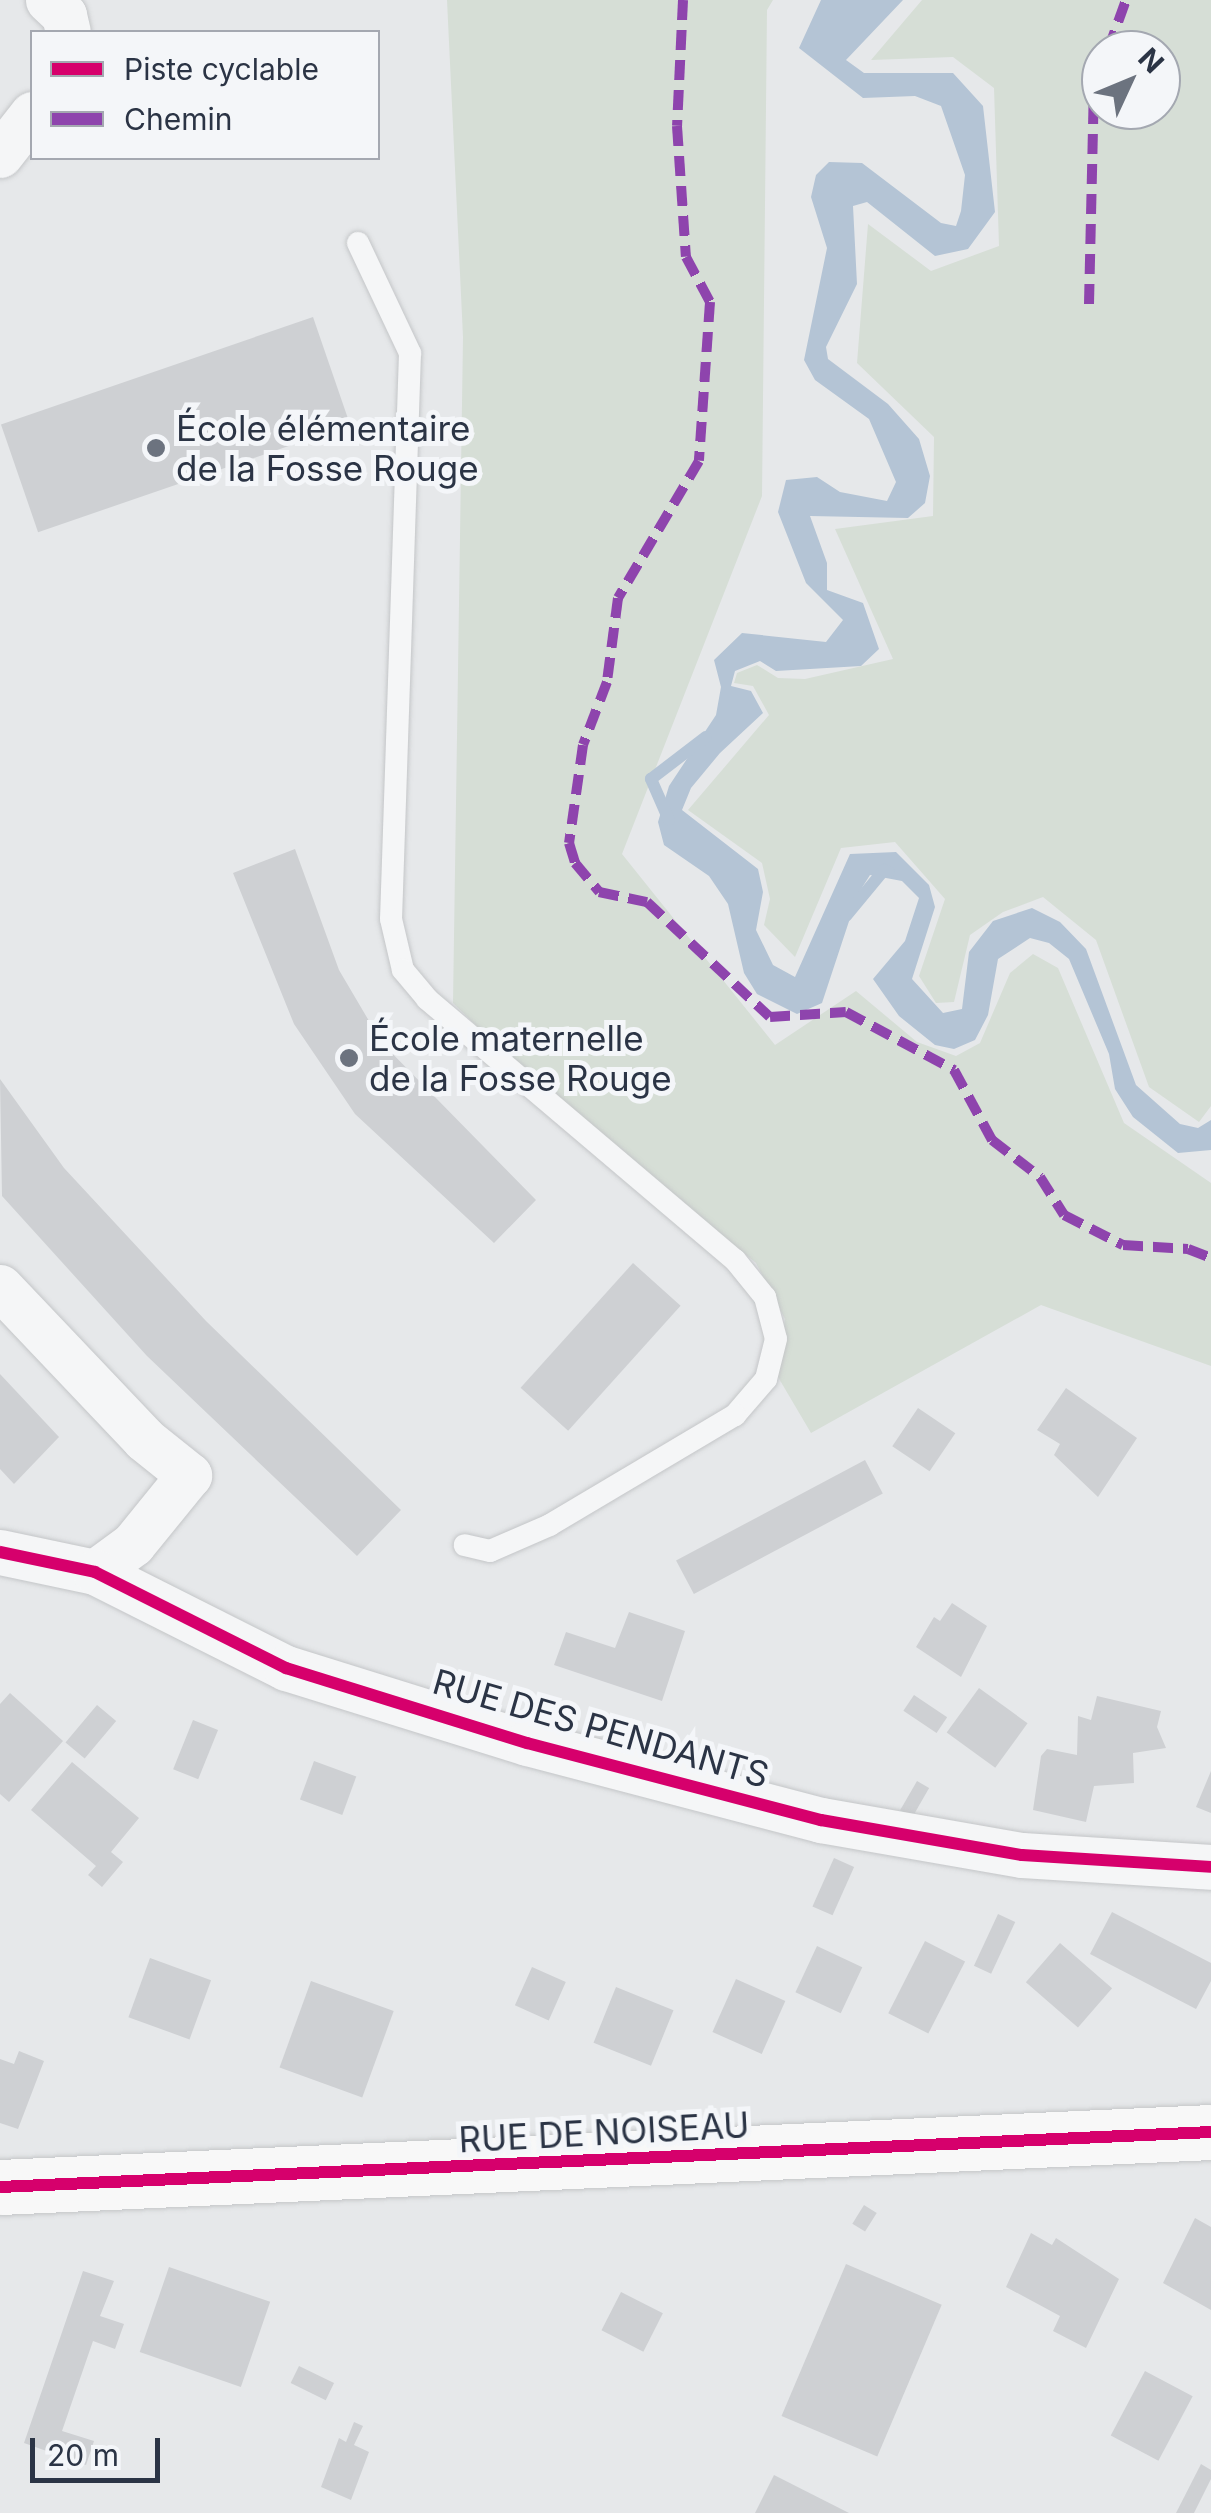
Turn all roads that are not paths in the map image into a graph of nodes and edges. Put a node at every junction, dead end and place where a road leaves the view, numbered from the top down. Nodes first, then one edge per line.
1 (48, 0) edge
2 (68, 30) edge
3 (30, 117) edge
4 (0, 155) edge
5 (358, 244) dead end
6 (0, 1287) edge
7 (465, 1544) dead end
8 (0, 1552) edge
9 (94, 1572) junction
10 (1211, 1868) edge
11 (1211, 2132) edge
12 (0, 2188) edge

1 - 2 street
3 - 4 street
5 - 7 lane
6 - 9 street
8 - 9 street, RUE DES PENDANTS
9 - 10 street, RUE DES PENDANTS
11 - 12 street, RUE DE NOISEAU

